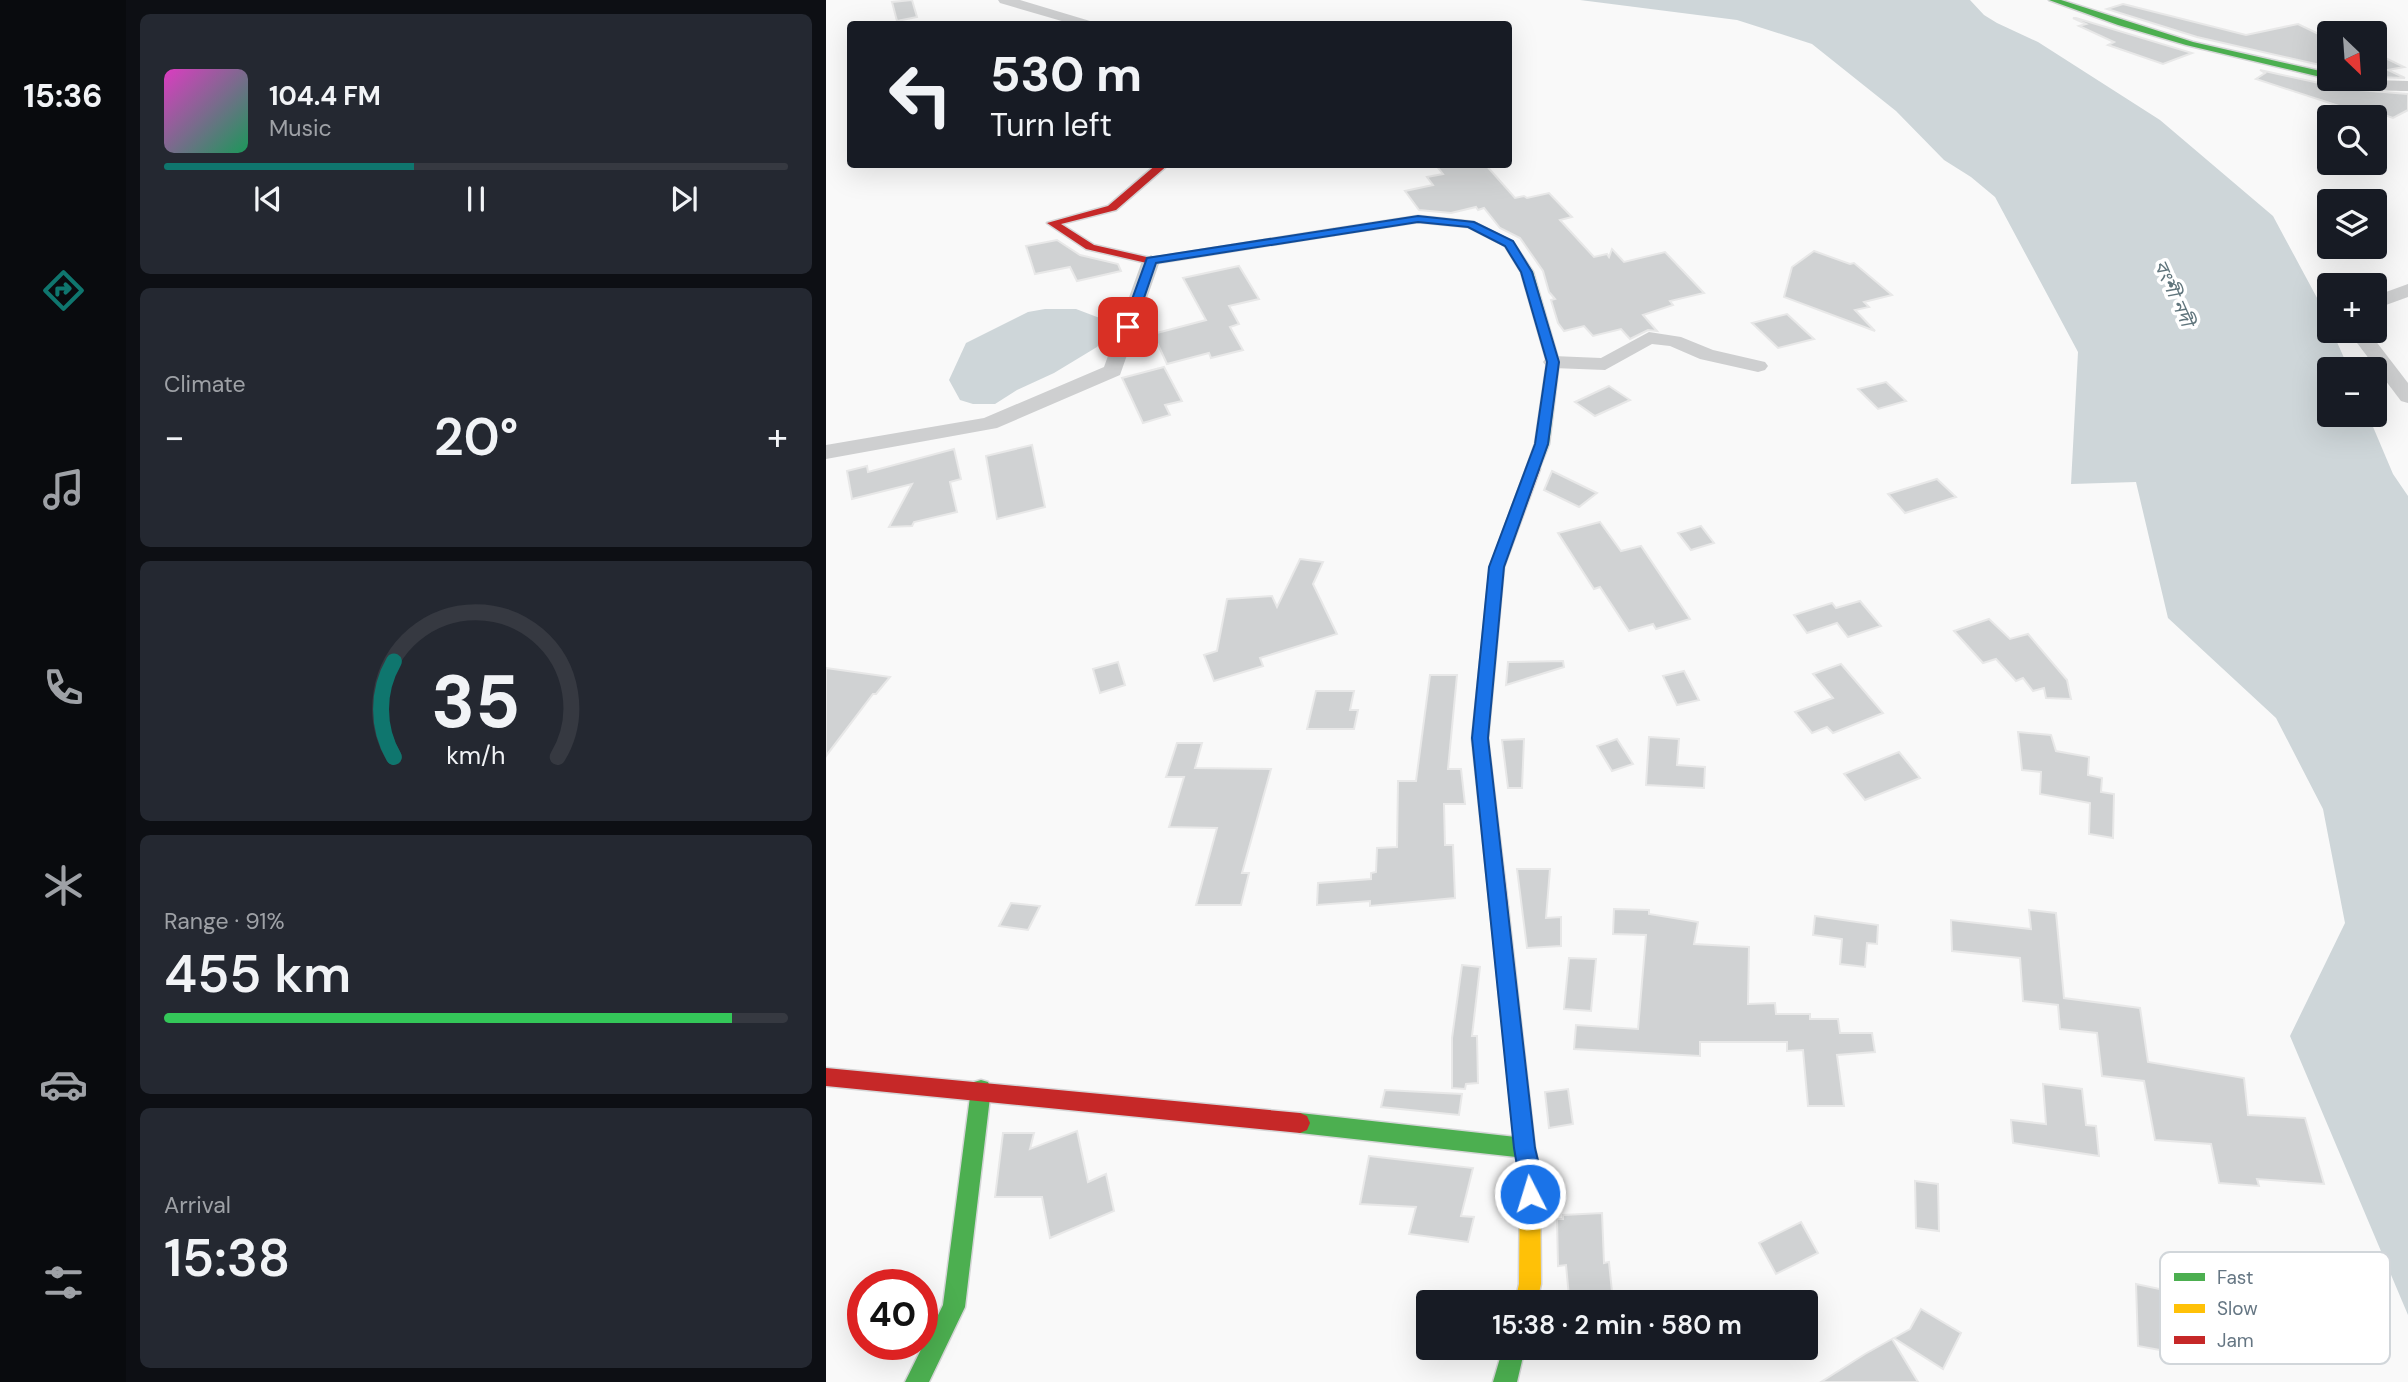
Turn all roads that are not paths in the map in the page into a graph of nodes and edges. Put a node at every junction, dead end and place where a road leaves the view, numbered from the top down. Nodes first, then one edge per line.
1 (1005, 0) edge
2 (2053, 0) edge
3 (1075, 21) edge
4 (2317, 74) edge
5 (2408, 86) edge
6 (2387, 87) edge
7 (1159, 168) edge
8 (1151, 261) junction
9 (2408, 290) edge
10 (2387, 298) edge
11 (2367, 343) edge
12 (1553, 362) junction
13 (1759, 366) dead end
14 (2408, 397) edge
15 (826, 452) edge
16 (826, 1077) edge
17 (981, 1090) junction
18 (1525, 1148) junction
19 (1529, 1290) edge
20 (1511, 1360) edge
21 (917, 1382) edge
22 (1506, 1382) edge

1 - 3 street
2 - 4 street
5 - 6 street
7 - 8 street
8 - 12 street
8 - 15 street
9 - 10 street
11 - 14 street
12 - 13 street
12 - 18 street
16 - 17 street
17 - 18 street
17 - 21 street
18 - 19 street
20 - 22 street

